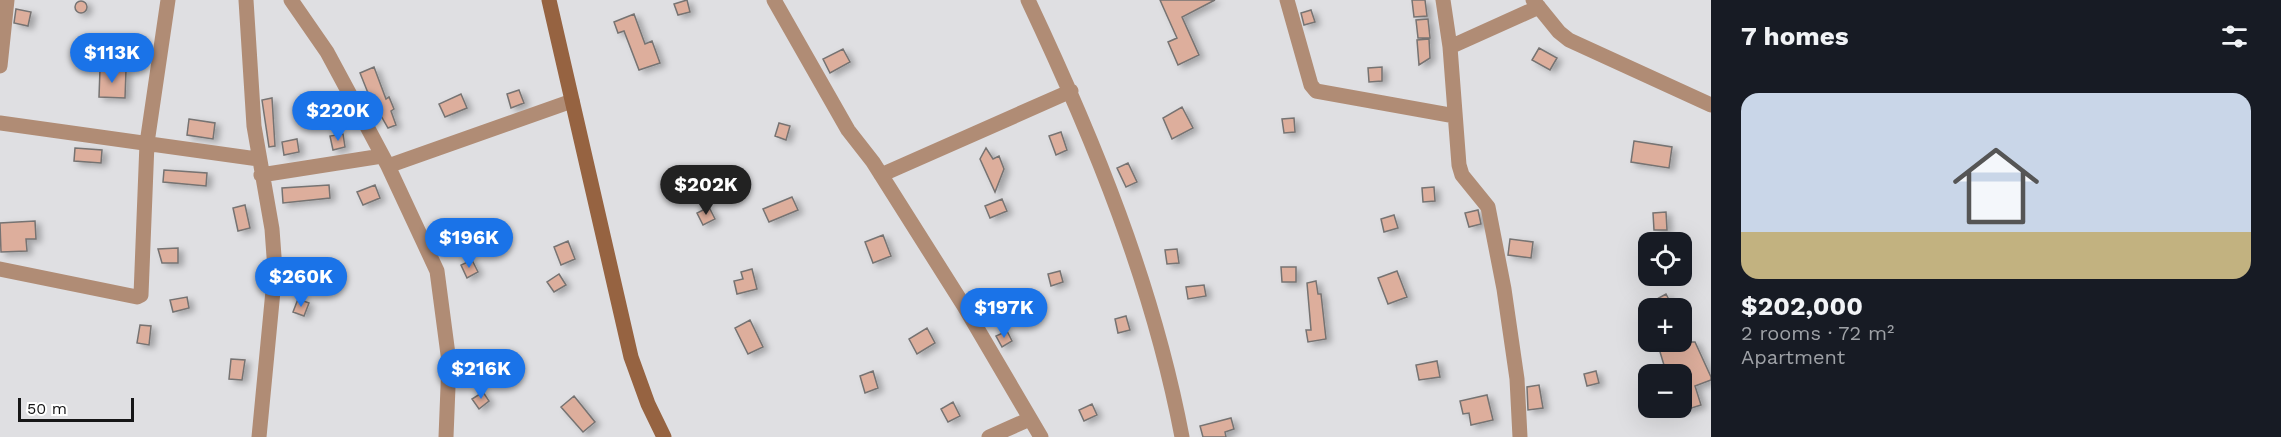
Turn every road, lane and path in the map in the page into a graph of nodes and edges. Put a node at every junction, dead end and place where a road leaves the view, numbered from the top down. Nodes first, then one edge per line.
1 (7, 0) edge
2 (168, 0) edge
3 (246, 0) edge
4 (291, 0) edge
5 (549, 0) edge
6 (774, 0) edge
7 (1028, 0) edge
8 (1287, 0) edge
9 (1443, 0) edge
10 (1536, 3) edge
11 (1450, 47) junction
12 (0, 66) edge
13 (1071, 91) junction
14 (572, 101) junction
15 (1711, 105) edge
16 (1455, 117) junction
17 (0, 123) edge
18 (147, 143) junction
19 (258, 159) junction
20 (385, 161) junction
21 (261, 175) junction
22 (881, 176) junction
23 (0, 269) edge
24 (1030, 419) junction
25 (259, 437) edge
26 (446, 437) edge
27 (663, 437) edge
28 (989, 437) edge
29 (1041, 437) edge
30 (1182, 437) edge
31 (1520, 437) edge

1 - 12 street
2 - 18 street
3 - 19 street
4 - 20 street
5 - 14 street
6 - 22 street
7 - 13 street
8 - 16 street
9 - 11 street
10 - 11 street
10 - 15 street
11 - 16 street
13 - 22 street
13 - 30 street
14 - 20 street
14 - 27 street
16 - 31 street
17 - 18 street
18 - 19 street
18 - 23 street
19 - 21 street
20 - 21 street
20 - 26 street
21 - 25 street
22 - 24 street
24 - 28 street
24 - 29 street

